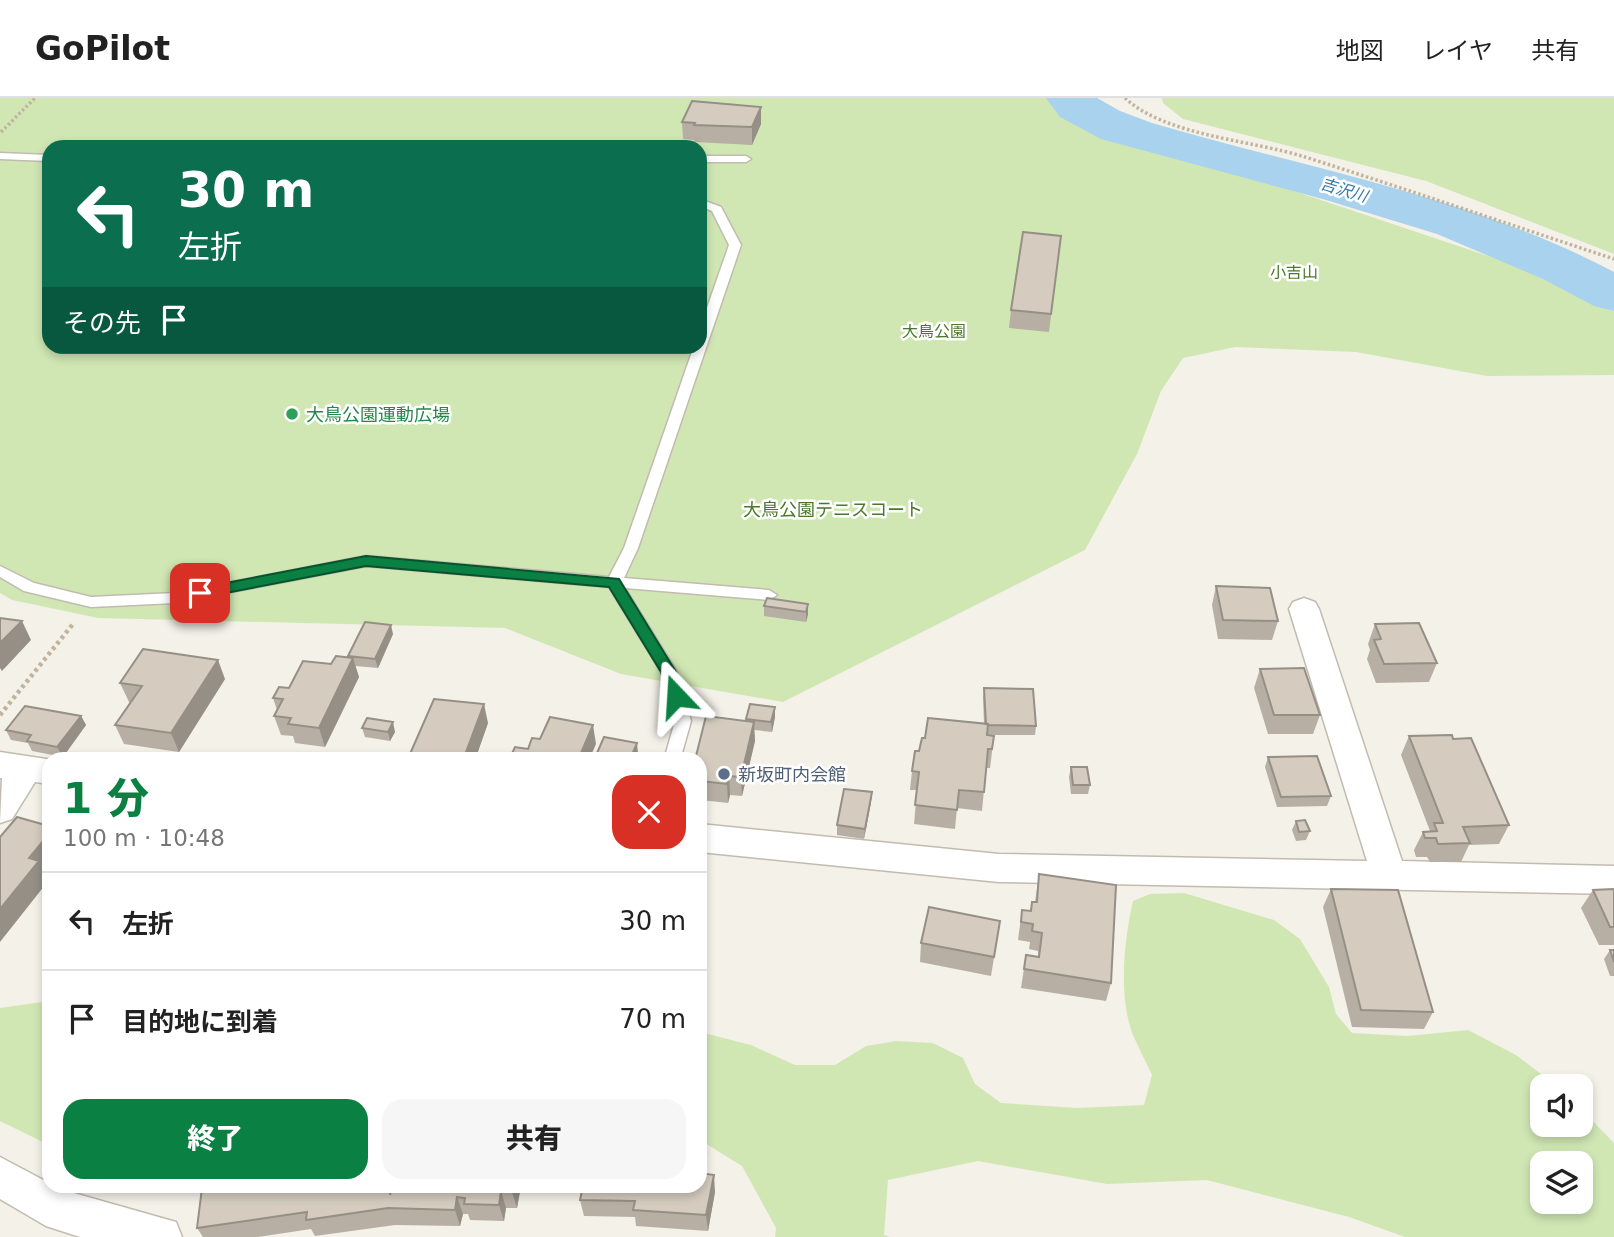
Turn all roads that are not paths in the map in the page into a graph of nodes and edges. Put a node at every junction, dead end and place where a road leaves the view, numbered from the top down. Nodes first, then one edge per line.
1 (0, 156) edge
2 (42, 158) edge
3 (707, 159) edge
4 (746, 159) dead end
5 (707, 205) edge
6 (707, 326) edge
7 (697, 354) edge
8 (0, 571) edge
9 (614, 582) junction
10 (769, 595) edge
11 (1304, 609) dead end
12 (674, 752) edge
13 (25, 768) edge
14 (0, 810) edge
15 (707, 839) edge
16 (1389, 876) junction
17 (1614, 880) edge
18 (0, 1177) edge
19 (161, 1237) edge

1 - 2 lane
3 - 4 lane
5 - 6 lane
7 - 9 lane
8 - 9 lane
9 - 10 lane
9 - 12 lane
11 - 16 street
13 - 14 street
15 - 16 street
16 - 17 street
18 - 19 street

